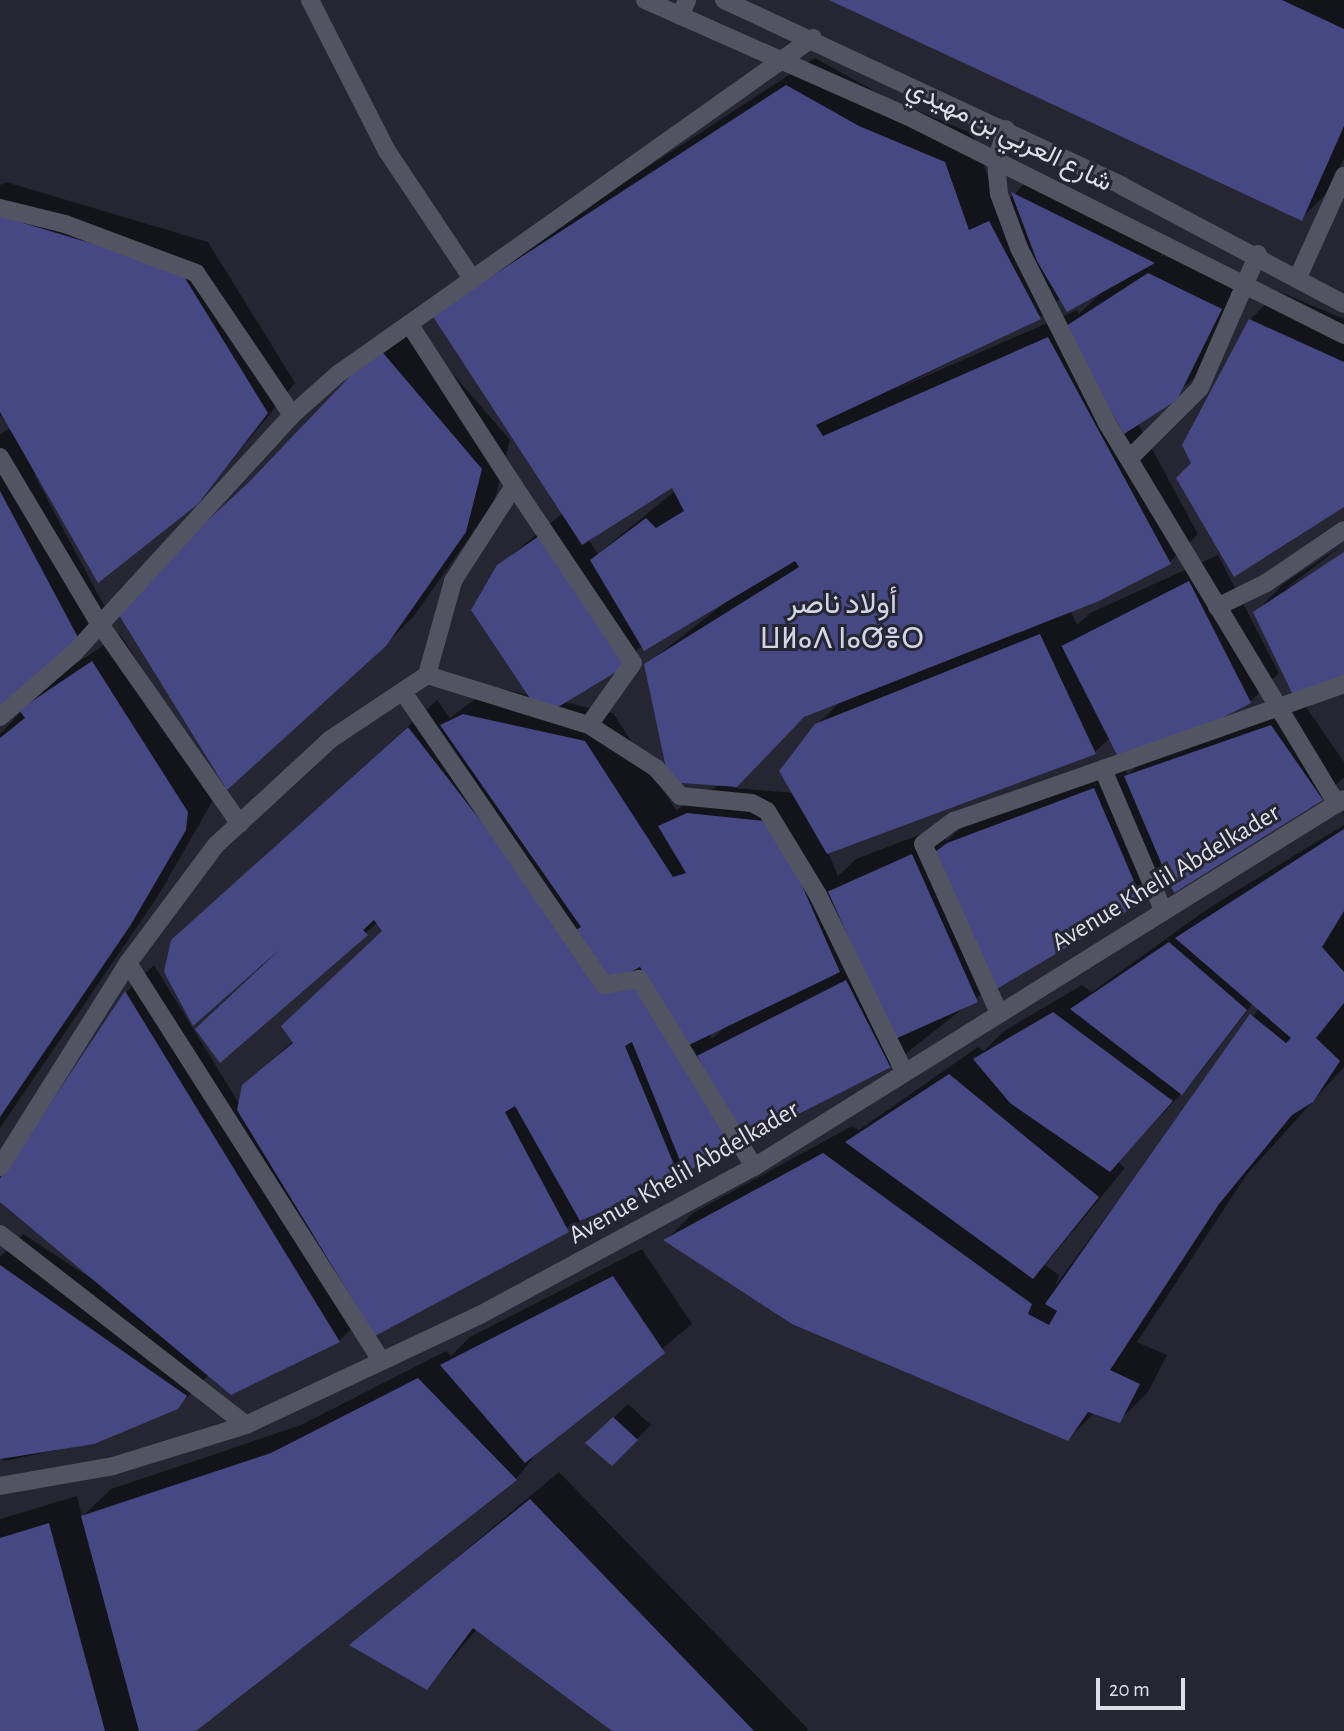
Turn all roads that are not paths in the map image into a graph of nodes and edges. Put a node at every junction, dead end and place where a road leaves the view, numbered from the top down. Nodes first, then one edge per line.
1 (310, 0) edge
2 (645, 0) edge
3 (724, 0) edge
4 (757, 7) edge
5 (683, 8) edge
6 (813, 38) junction
7 (789, 61) junction
8 (1006, 129) junction
9 (996, 161) junction
10 (1344, 176) edge
11 (0, 208) edge
12 (1258, 254) junction
13 (1299, 275) junction
14 (473, 280) junction
15 (1244, 287) junction
16 (1344, 304) edge
17 (409, 324) junction
18 (1344, 335) edge
19 (292, 415) junction
20 (0, 457) edge
21 (1129, 459) junction
22 (514, 486) junction
23 (1344, 530) edge
24 (1217, 607) junction
25 (97, 621) junction
26 (427, 675) junction
27 (1344, 684) edge
28 (402, 692) junction
29 (1274, 707) junction
30 (0, 717) edge
31 (589, 725) junction
32 (1103, 769) junction
33 (1340, 802) edge
34 (240, 824) junction
35 (1163, 910) junction
36 (128, 963) junction
37 (999, 1013) junction
38 (905, 1073) junction
39 (0, 1167) edge
40 (754, 1167) junction
41 (0, 1234) edge
42 (382, 1361) junction
43 (246, 1425) junction
44 (0, 1486) edge

1 - 14 street
2 - 5 street, شارع العربي بن مهيدي
3 - 4 street
4 - 6 street
5 - 7 street, شارع العربي بن مهيدي
6 - 7 street
6 - 8 street
7 - 9 street, شارع العربي بن مهيدي
7 - 14 street
8 - 9 street
8 - 12 street
9 - 15 street, شارع العربي بن مهيدي
9 - 21 street
10 - 13 street
11 - 19 street
12 - 13 street
12 - 15 street
13 - 16 street
14 - 17 street
15 - 18 street, شارع العربي بن مهيدي
15 - 21 street
17 - 19 street
17 - 22 street
19 - 25 street
20 - 25 street
21 - 24 street
22 - 26 street
22 - 31 street
23 - 24 street
24 - 29 street
25 - 30 street
25 - 34 street
26 - 28 street
26 - 31 street
27 - 29 street
28 - 34 street
28 - 40 street
29 - 32 street
29 - 33 street
31 - 38 street
32 - 35 street
32 - 37 street
33 - 35 street, Avenue Khelil Abdelkader
34 - 36 street
35 - 37 street, Avenue Khelil Abdelkader
36 - 39 street
36 - 42 street
37 - 38 street, Avenue Khelil Abdelkader
38 - 40 street, Avenue Khelil Abdelkader
40 - 42 street, Avenue Khelil Abdelkader
41 - 43 street
42 - 43 street, Avenue Khelil Abdelkader
43 - 44 street, Avenue Khelil Abdelkader

